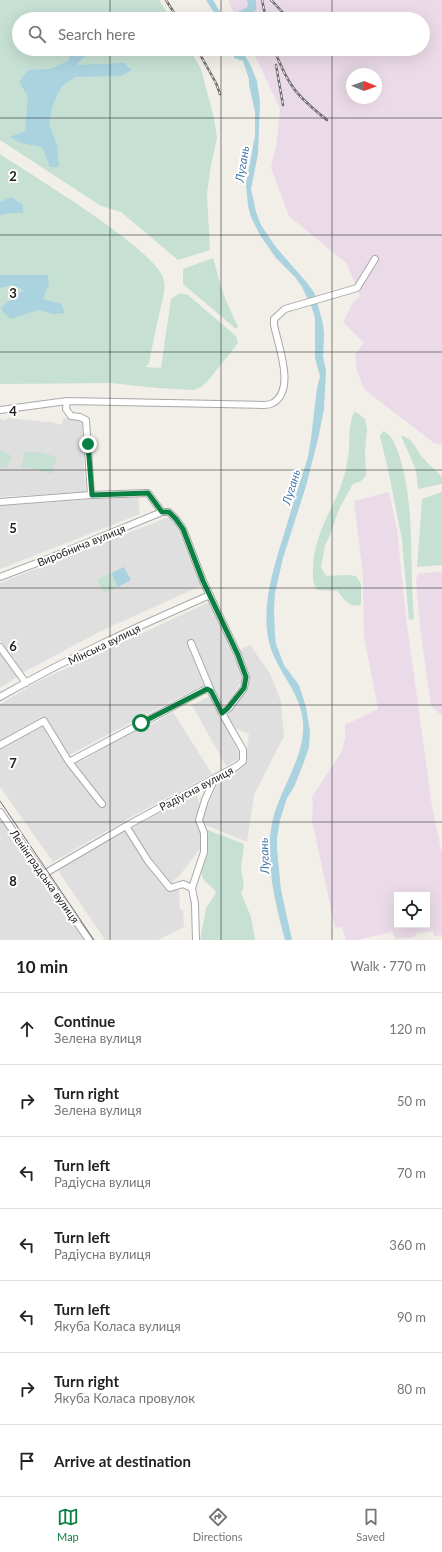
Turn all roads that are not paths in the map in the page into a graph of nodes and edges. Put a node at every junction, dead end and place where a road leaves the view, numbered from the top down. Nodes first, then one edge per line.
1 (375, 259) dead end
2 (68, 402) junction
3 (0, 410) edge
4 (92, 495) junction
5 (0, 502) edge
6 (162, 512) junction
7 (0, 577) edge
8 (210, 595) junction
9 (191, 643) dead end
10 (0, 647) edge
11 (26, 683) junction
12 (211, 691) junction
13 (0, 697) edge
14 (222, 713) junction
15 (0, 745) edge
16 (69, 762) junction
17 (215, 778) junction
18 (102, 804) dead end
19 (0, 812) edge
20 (126, 826) junction
21 (44, 874) junction
22 (192, 888) junction
23 (89, 940) edge
24 (196, 940) edge

1 - 2 street
2 - 3 street
2 - 4 street
4 - 5 street
4 - 6 street
6 - 7 street, Виробнича вулиця
6 - 8 street
8 - 11 street, Мінська вулиця
8 - 14 street
9 - 12 street
10 - 11 street
11 - 13 street, Мінська вулиця
12 - 14 street
12 - 16 street
14 - 17 street, Радіусна вулиця
15 - 16 street
16 - 18 street
17 - 20 street, Радіусна вулиця
17 - 22 street
19 - 21 street, Ленінградська вулиця
20 - 21 street, Радіусна вулиця
20 - 22 street
21 - 23 street, Ленінградська вулиця
22 - 24 street

